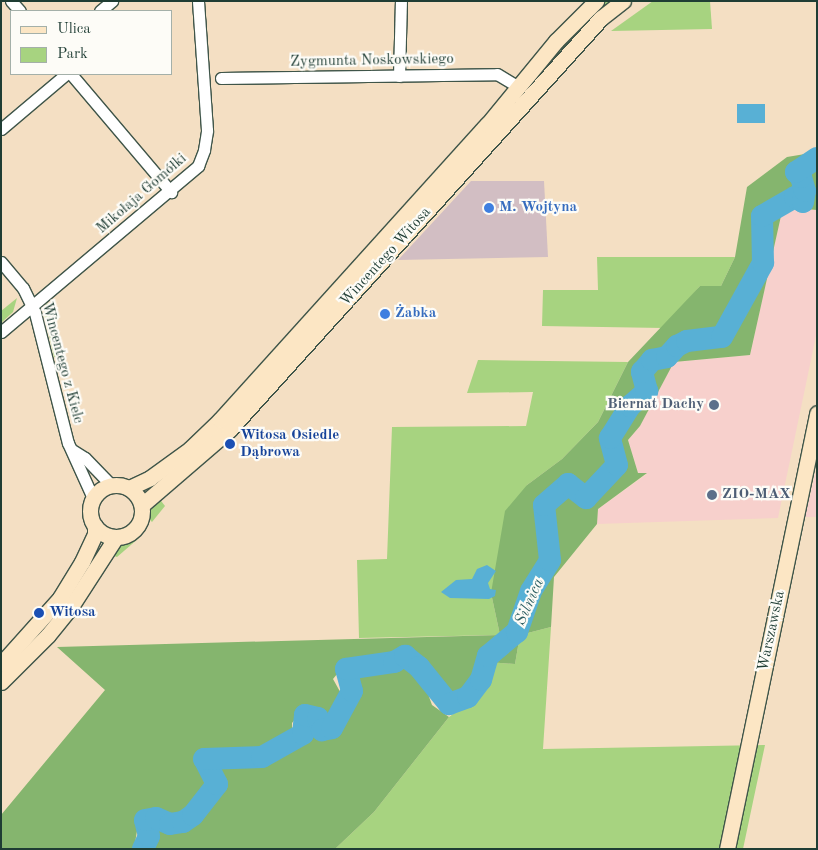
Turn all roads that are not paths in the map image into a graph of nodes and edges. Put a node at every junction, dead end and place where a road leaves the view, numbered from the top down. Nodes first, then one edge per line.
1 (112, 1) edge
2 (198, 1) edge
3 (401, 1) edge
4 (596, 1) edge
5 (623, 1) edge
6 (101, 10) edge
7 (65, 75) edge
8 (72, 75) edge
9 (399, 76) junction
10 (221, 78) dead end
11 (519, 87) junction
12 (1, 129) edge
13 (171, 192) junction
14 (1, 262) edge
15 (32, 306) junction
16 (1, 332) edge
17 (817, 414) edge
18 (72, 450) junction
19 (111, 485) junction
20 (129, 488) junction
21 (93, 498) junction
22 (142, 505) junction
23 (95, 526) junction
24 (116, 537) junction
25 (1, 664) edge
26 (1, 682) edge
27 (727, 849) edge

1 - 6 street
2 - 13 street, Mikołaja Gomółki
3 - 9 street
4 - 11 main road, Wincentego Witosa
5 - 22 main road, Wincentego Witosa
7 - 12 street
8 - 13 street
9 - 10 street, Zygmunta Noskowskiego
9 - 11 street, Zygmunta Noskowskiego
11 - 20 main road, Wincentego Witosa
13 - 15 street, Mikołaja Gomółki
14 - 15 street, Wincentego z Kielc
15 - 16 street, Mikołaja Gomółki
15 - 18 street, Wincentego z Kielc
17 - 27 main road, Warszawska
18 - 19 street
18 - 21 street, Wincentego z Kielc
19 - 20 main road
19 - 21 main road
20 - 22 main road
21 - 23 main road
22 - 24 main road
23 - 24 main road
23 - 25 main road
24 - 26 main road

